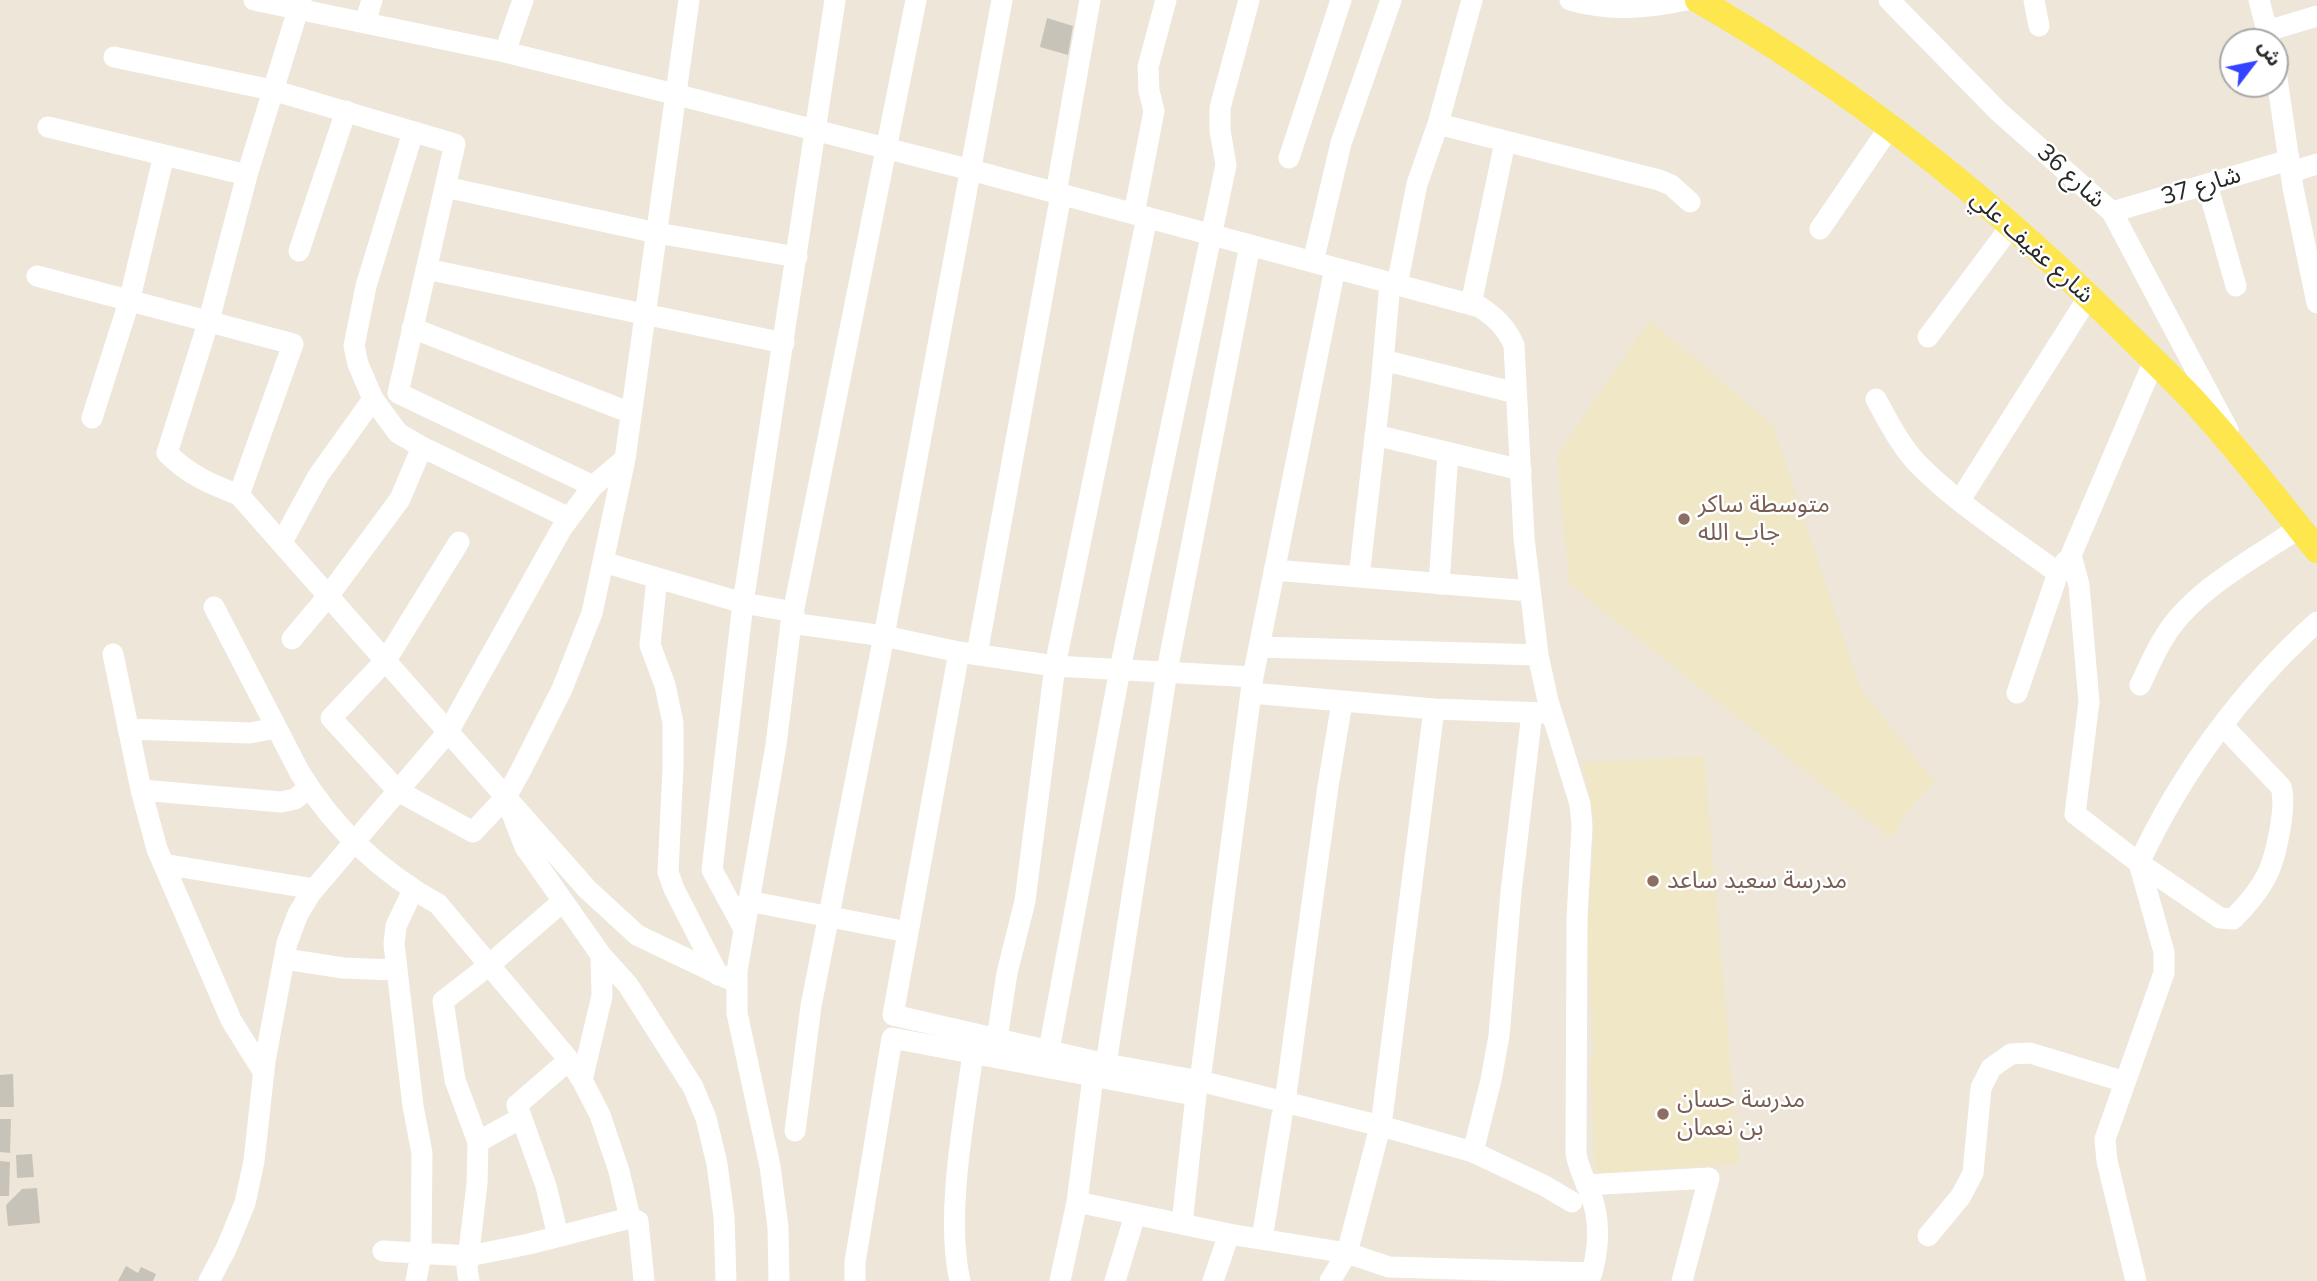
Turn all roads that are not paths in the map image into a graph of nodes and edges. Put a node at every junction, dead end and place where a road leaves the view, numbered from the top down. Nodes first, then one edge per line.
1 (254, 0) edge
2 (372, 0) edge
3 (523, 0) edge
4 (689, 0) edge
5 (835, 0) edge
6 (916, 0) edge
7 (1002, 0) edge
8 (1090, 0) edge
9 (1166, 0) edge
10 (1249, 0) edge
11 (1340, 0) edge
12 (1391, 0) edge
13 (1472, 0) edge
14 (1570, 0) edge
15 (1686, 0) edge
16 (1698, 0) edge
17 (1889, 0) edge
18 (2034, 0) edge
19 (2259, 0) edge
20 (300, 5) edge
21 (2317, 16) edge
22 (365, 23) junction
23 (2039, 26) dead end
24 (2266, 28) edge
25 (2289, 28) edge
26 (505, 52) junction
27 (114, 57) dead end
28 (272, 90) junction
29 (674, 94) junction
30 (2280, 98) edge
31 (346, 111) junction
32 (1438, 124) junction
33 (48, 127) dead end
34 (1889, 128) junction
35 (816, 131) junction
36 (413, 132) junction
37 (1505, 142) junction
38 (886, 148) junction
39 (164, 155) junction
40 (1289, 159) dead end
41 (2317, 164) edge
42 (2290, 166) junction
43 (971, 170) junction
44 (247, 175) junction
45 (2207, 184) junction
46 (444, 187) junction
47 (1059, 193) junction
48 (1690, 202) dead end
49 (2112, 212) junction
50 (1140, 215) junction
51 (2011, 226) junction
52 (1820, 229) dead end
53 (657, 233) junction
54 (1211, 234) junction
55 (2310, 239) edge
56 (1250, 245) junction
57 (299, 251) dead end
58 (797, 257) junction
59 (1313, 262) junction
60 (1335, 268) junction
61 (426, 269) junction
62 (37, 276) dead end
63 (1393, 284) junction
64 (2236, 286) dead end
65 (2090, 296) junction
66 (129, 302) junction
67 (2317, 303) edge
68 (1471, 304) junction
69 (646, 314) junction
70 (209, 320) junction
71 (412, 328) junction
72 (1928, 337) dead end
73 (784, 343) junction
74 (1383, 360) junction
75 (2154, 361) junction
76 (1516, 393) junction
77 (373, 399) junction
78 (1876, 399) dead end
79 (631, 413) junction
80 (92, 418) dead end
81 (1375, 435) junction
82 (422, 447) junction
83 (1448, 453) junction
84 (625, 459) junction
85 (2245, 462) junction
86 (1521, 470) junction
87 (593, 486) junction
88 (239, 495) junction
89 (1960, 500) junction
90 (569, 518) junction
91 (2300, 528) junction
92 (282, 542) junction
93 (459, 542) dead end
94 (2317, 550) edge
95 (2071, 555) junction
96 (603, 562) junction
97 (1274, 570) junction
98 (2058, 573) junction
99 (1359, 577) junction
100 (657, 578) junction
101 (1438, 584) junction
102 (1530, 591) junction
103 (329, 595) junction
104 (743, 603) junction
105 (214, 607) dead end
106 (792, 618) junction
107 (2317, 622) edge
108 (884, 636) junction
109 (292, 639) dead end
110 (1259, 647) junction
111 (968, 653) junction
112 (113, 654) dead end
113 (1538, 655) junction
114 (386, 660) junction
115 (1055, 666) junction
116 (1120, 669) junction
117 (1167, 671) junction
118 (1252, 685) junction
119 (2140, 685) dead end
120 (2017, 693) dead end
121 (1342, 702) junction
122 (1434, 709) junction
123 (1542, 713) junction
124 (2223, 726) junction
125 (276, 728) junction
126 (128, 729) junction
127 (448, 732) junction
128 (309, 788) junction
129 (141, 790) junction
130 (398, 791) junction
131 (506, 797) junction
132 (354, 843) junction
133 (2139, 863) junction
134 (163, 864) junction
135 (314, 889) junction
136 (413, 890) junction
137 (748, 901) junction
138 (562, 902) junction
139 (828, 918) junction
140 (744, 929) junction
141 (908, 932) junction
142 (601, 955) junction
143 (285, 959) junction
144 (488, 966) junction
145 (396, 970) junction
146 (727, 979) junction
147 (997, 1039) junction
148 (1049, 1050) junction
149 (973, 1054) junction
150 (569, 1060) junction
151 (1100, 1070) junction
152 (264, 1073) junction
153 (582, 1080) junction
154 (2125, 1082) junction
155 (1198, 1088) junction
156 (1283, 1108) junction
157 (521, 1118) junction
158 (1380, 1130) junction
159 (795, 1131) dead end
160 (478, 1142) junction
161 (1473, 1152) junction
162 (1590, 1195) junction
163 (1077, 1202) junction
164 (1572, 1202) junction
165 (1135, 1214) junction
166 (630, 1218) junction
167 (1182, 1224) junction
168 (1229, 1234) junction
169 (558, 1236) junction
170 (1928, 1236) dead end
171 (1262, 1239) junction
172 (383, 1251) dead end
173 (1347, 1253) junction
174 (421, 1254) junction
175 (468, 1256) junction
176 (1387, 1274) edge
177 (1591, 1277) edge
178 (209, 1281) edge
179 (416, 1281) edge
180 (469, 1281) edge
181 (644, 1281) edge
182 (726, 1281) edge
183 (779, 1281) edge
184 (855, 1281) edge
185 (960, 1281) edge
186 (1060, 1281) edge
187 (1115, 1281) edge
188 (1213, 1281) edge
189 (1330, 1281) edge
190 (1682, 1281) edge
191 (2136, 1281) edge

1 - 20 street
2 - 22 street
3 - 26 street
4 - 29 street
5 - 35 street
6 - 38 street
7 - 43 street
8 - 47 street
9 - 50 street
10 - 54 street
11 - 40 street
12 - 59 street
13 - 32 street
14 - 15 street
16 - 34 main road, شارع عفيف علي
17 - 49 street, شارع 36
18 - 23 street
19 - 24 street
20 - 22 street
20 - 28 street
21 - 25 street
22 - 26 street
26 - 29 street
27 - 28 street
28 - 31 street
28 - 44 street
29 - 35 street
29 - 53 street
30 - 42 street
31 - 36 street
31 - 57 street
32 - 37 street
32 - 63 street
33 - 39 street
34 - 51 main road, شارع عفيف علي
34 - 52 street
35 - 38 street
35 - 58 street
36 - 46 street
36 - 77 street
37 - 48 street
37 - 68 street
38 - 43 street
38 - 106 street
39 - 44 street
39 - 66 street
41 - 42 street, شارع 37
42 - 45 street, شارع 37
42 - 55 street
43 - 47 street
43 - 108 street
44 - 70 street
45 - 49 street, شارع 37
45 - 64 street
46 - 53 street
46 - 61 street
47 - 50 street
47 - 111 street
49 - 85 street, شارع 36
50 - 54 street
50 - 115 street
51 - 65 main road, شارع عفيف علي
51 - 72 street
53 - 58 street
53 - 69 street
54 - 56 street
54 - 116 street
55 - 67 street
56 - 59 street
56 - 117 street
58 - 73 street
59 - 60 street
60 - 63 street
60 - 97 street
61 - 69 street
61 - 71 street
62 - 66 street
63 - 68 street
63 - 74 street
65 - 75 main road, شارع عفيف علي
65 - 89 street
66 - 70 street
66 - 80 street
68 - 76 street
69 - 73 street
69 - 79 street
70 - 88 street
70 - 88 street
71 - 79 street
71 - 87 street
73 - 104 street
74 - 76 street
74 - 81 street
75 - 85 main road, شارع عفيف علي
75 - 95 street
76 - 86 street
77 - 82 street
77 - 92 street
78 - 89 street
79 - 84 street
81 - 83 street
81 - 99 street
82 - 90 street
82 - 103 street
83 - 86 street
83 - 101 street
84 - 87 street
84 - 96 street
85 - 91 main road, شارع عفيف علي
86 - 102 street
87 - 90 street
88 - 92 street
89 - 98 street
90 - 127 street
91 - 94 main road, شارع عفيف علي
91 - 119 street
92 - 103 street
93 - 114 street
95 - 98 street
95 - 133 street
96 - 100 street
96 - 131 street
97 - 99 street
97 - 110 street
98 - 120 street
99 - 101 street
100 - 104 street
100 - 146 street
101 - 102 street
102 - 113 street
103 - 109 street
103 - 114 street
104 - 106 street
104 - 140 street
105 - 125 street
106 - 108 street
106 - 137 street
107 - 124 street
108 - 111 street
108 - 139 street
110 - 113 street
110 - 118 street
111 - 115 street
111 - 141 street
112 - 126 street
113 - 123 street
114 - 127 street
114 - 130 street
115 - 116 street
115 - 147 street
116 - 117 street
116 - 148 street
117 - 118 street
117 - 151 street
118 - 121 street
118 - 155 street
121 - 122 street
121 - 156 street
122 - 123 street
122 - 158 street
123 - 161 street
123 - 162 street
124 - 133 street
124 - 133 street
125 - 126 street
125 - 128 street
126 - 129 street
127 - 130 street
127 - 131 street
128 - 129 street
128 - 132 street
129 - 134 street
130 - 131 street
130 - 132 street
131 - 138 street
131 - 146 street
132 - 135 street
132 - 136 street
133 - 154 street
134 - 135 street
134 - 152 street
135 - 143 street
136 - 144 street
136 - 145 street
137 - 139 street
137 - 140 street
138 - 142 street
138 - 144 street
139 - 141 street
139 - 159 street
140 - 146 street
141 - 147 street
142 - 153 street
142 - 182 street
143 - 145 street
143 - 152 street
144 - 150 street
144 - 160 street
145 - 174 street
146 - 183 street
147 - 148 street
148 - 151 street
149 - 151 street
149 - 184 street
149 - 185 street
150 - 153 street
150 - 157 street
151 - 155 street
151 - 163 street
152 - 178 street
153 - 166 street
154 - 170 street
154 - 191 street
155 - 156 street
155 - 167 street
156 - 158 street
156 - 171 street
157 - 160 street
157 - 169 street
158 - 161 street
158 - 164 street
158 - 173 street
160 - 175 street
161 - 164 street
162 - 164 street
162 - 177 street
162 - 190 street
163 - 165 street
163 - 186 street
165 - 167 street
165 - 187 street
166 - 169 street
166 - 181 street
167 - 168 street
168 - 171 street
168 - 188 street
169 - 175 street
171 - 173 street
172 - 174 street
173 - 176 street
173 - 189 street
174 - 175 street
174 - 179 street
175 - 180 street
176 - 177 street

